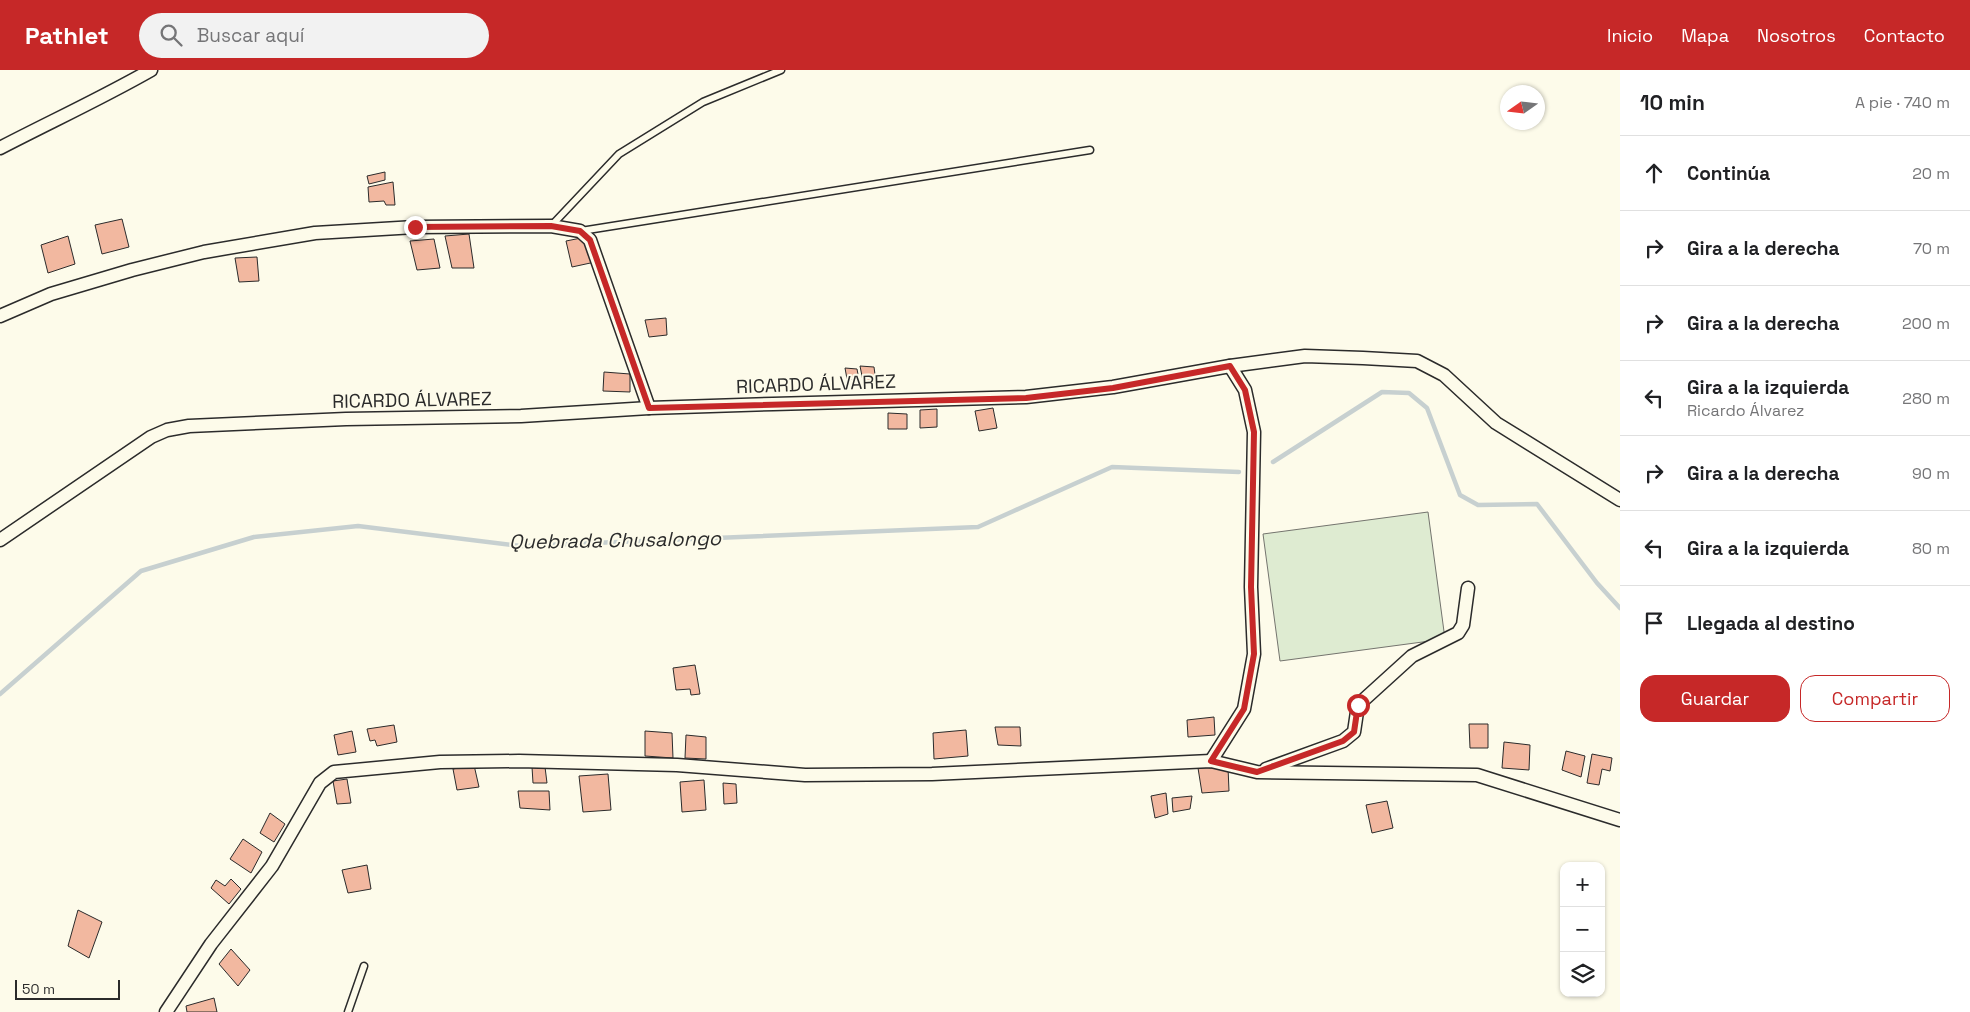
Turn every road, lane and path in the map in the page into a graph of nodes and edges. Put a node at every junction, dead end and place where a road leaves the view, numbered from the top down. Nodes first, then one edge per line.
1 (151, 70) edge
2 (781, 70) edge
3 (0, 148) edge
4 (1090, 150) dead end
5 (551, 226) junction
6 (580, 231) junction
7 (0, 316) edge
8 (1230, 366) junction
9 (649, 408) junction
10 (1620, 500) edge
11 (0, 540) edge
12 (1468, 588) dead end
13 (1211, 761) junction
14 (1257, 772) junction
15 (1620, 820) edge
16 (364, 966) dead end
17 (166, 1012) edge
18 (348, 1012) edge

1 - 3 street
2 - 5 lane
4 - 6 lane
5 - 6 street
5 - 7 street
6 - 9 street
8 - 9 street, RICARDO ÁLVAREZ
8 - 10 street, RICARDO ÁLVAREZ
8 - 13 street
9 - 11 street, RICARDO ÁLVAREZ
12 - 14 street
13 - 14 street
13 - 17 street
14 - 15 street
16 - 18 lane

